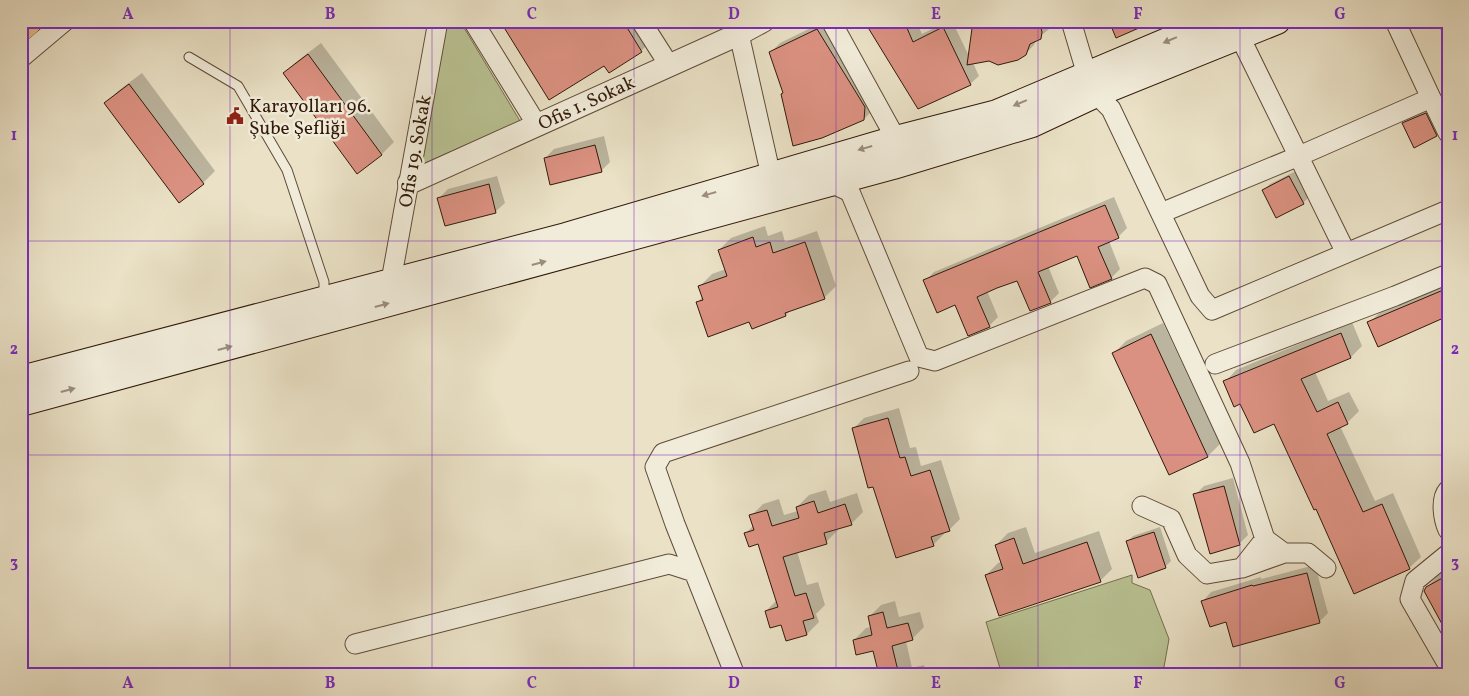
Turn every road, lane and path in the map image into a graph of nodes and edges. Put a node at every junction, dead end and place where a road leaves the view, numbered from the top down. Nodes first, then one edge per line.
1 (28, 21) edge
2 (65, 21) edge
3 (438, 21) edge
4 (473, 21) edge
5 (641, 21) edge
6 (764, 21) edge
7 (831, 21) edge
8 (1071, 21) edge
9 (1215, 21) edge
10 (1277, 21) edge
11 (1395, 21) edge
12 (21, 27) edge
13 (736, 27) edge
14 (1240, 37) junction
15 (189, 57) dead end
16 (21, 58) edge
17 (668, 65) junction
18 (1091, 85) junction
19 (1431, 98) junction
20 (537, 125) junction
21 (1448, 133) edge
22 (896, 139) junction
23 (1298, 156) junction
24 (771, 176) junction
25 (408, 183) junction
26 (831, 183) junction
27 (1448, 210) edge
28 (1161, 213) junction
29 (1346, 253) junction
30 (1448, 274) edge
31 (391, 281) junction
32 (324, 298) junction
33 (1192, 361) junction
34 (921, 363) junction
35 (1215, 364) junction
36 (21, 379) edge
37 (1203, 384) junction
38 (21, 403) edge
39 (1448, 490) edge
40 (1142, 506) dead end
41 (1448, 530) edge
42 (1265, 539) junction
43 (685, 548) junction
44 (1284, 553) junction
45 (1448, 554) edge
46 (669, 564) junction
47 (1242, 568) junction
48 (1326, 568) dead end
49 (694, 572) junction
50 (355, 644) dead end
51 (1448, 665) edge
52 (735, 675) edge

1 - 12 highway
2 - 16 street
3 - 25 street, Ofis 19. Sokak
4 - 20 street
5 - 17 street
6 - 13 street, Ofis 1. Sokak
7 - 22 street
8 - 18 street
9 -> 18 main road
10 - 14 main road
11 - 19 street
13 - 17 street, Ofis 1. Sokak
13 - 24 street
14 - 18 main road
14 - 23 street
15 - 32 lane
17 - 20 street, Ofis 1. Sokak
18 -> 22 main road
18 - 26 main road
18 - 28 street
19 - 21 street
19 - 23 street
20 - 25 street, Ofis 1. Sokak
22 -> 24 main road
23 - 28 street
23 - 29 street
24 -> 31 main road
25 - 31 street, Ofis 19. Sokak
26 - 34 street
38 -> 26 main road
27 - 29 street
28 - 29 street
30 - 35 street
31 - 32 main road
32 - 36 main road
33 - 34 street
33 - 35 street
33 - 37 street
34 - 43 street
35 - 37 street
37 - 42 street
39 - 41 street
40 - 47 street
42 - 44 street
42 - 47 street
43 - 46 street
43 - 49 street
44 - 47 street
44 - 48 street
45 - 51 street
46 - 49 street
46 - 50 street
49 - 52 street

